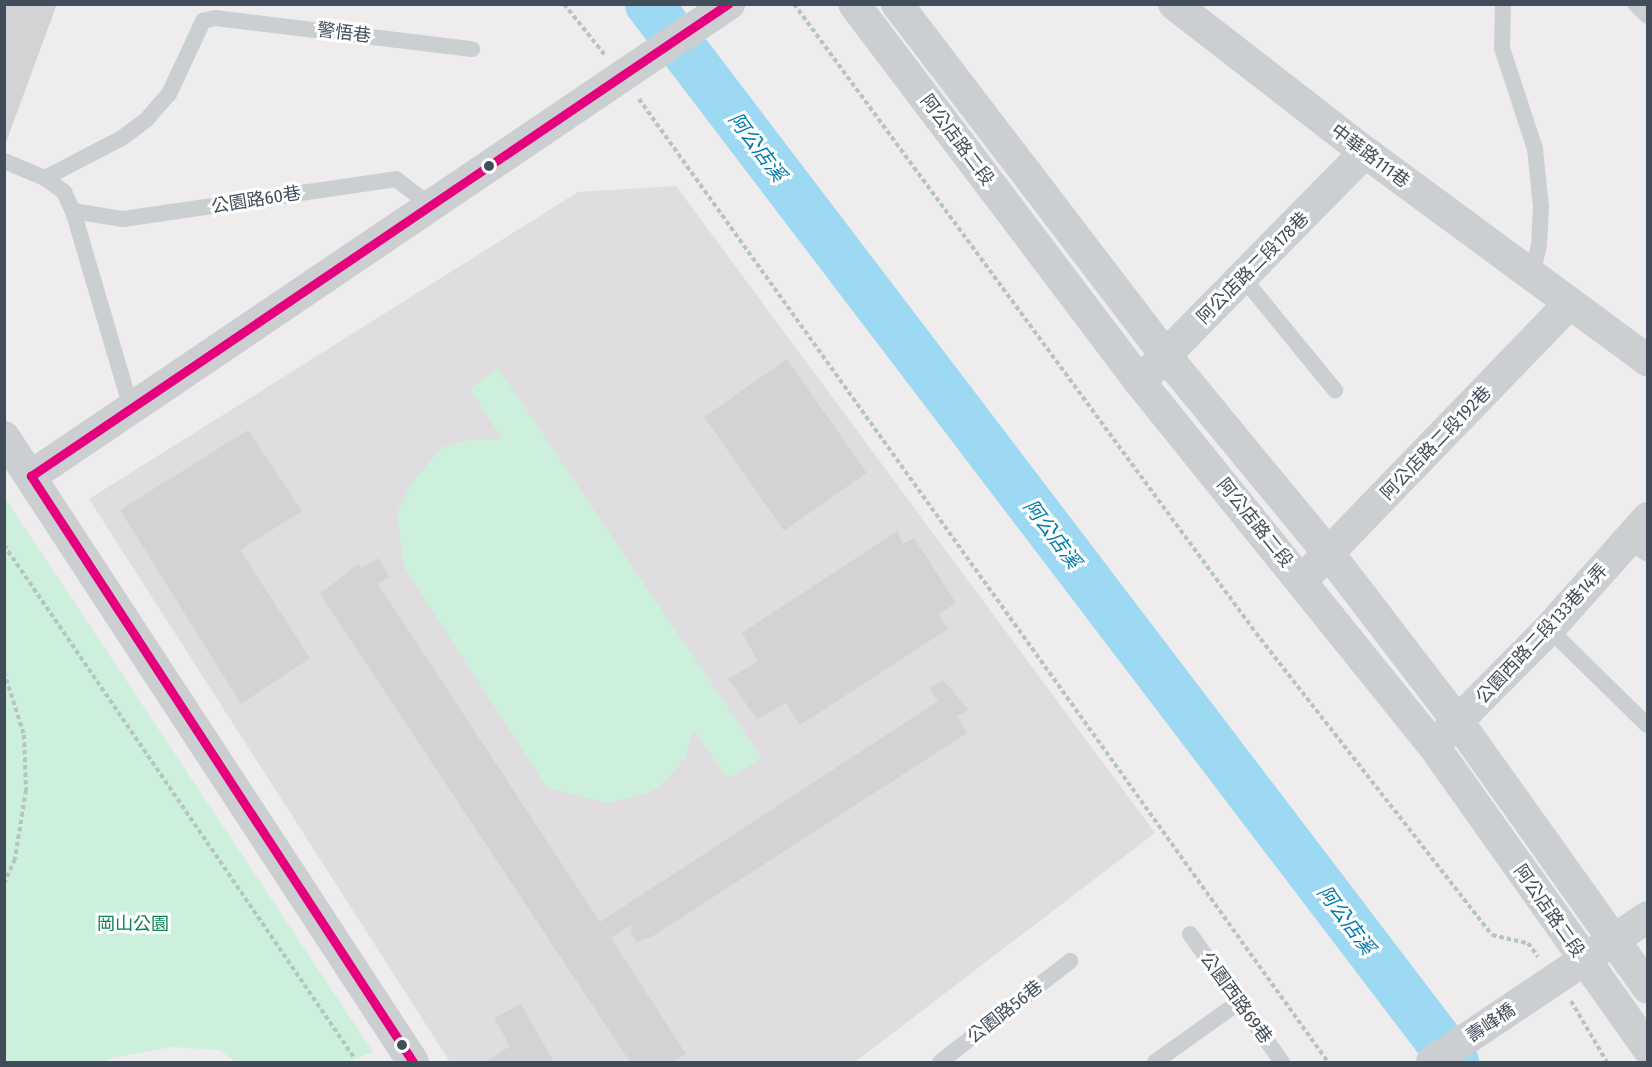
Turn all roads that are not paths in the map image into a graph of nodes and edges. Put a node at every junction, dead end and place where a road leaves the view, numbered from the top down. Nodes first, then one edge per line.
1 (729, 4) edge
2 (854, 4) edge
3 (897, 4) edge
4 (1174, 4) edge
5 (1503, 4) edge
6 (1635, 4) edge
7 (218, 11) edge
8 (1647, 16) edge
9 (472, 49) dead end
10 (999, 140) junction
11 (1365, 152) junction
12 (974, 160) junction
13 (4, 161) edge
14 (45, 177) junction
15 (430, 206) junction
16 (73, 211) junction
17 (1532, 276) junction
18 (1244, 279) junction
19 (1569, 304) junction
20 (1165, 355) junction
21 (1647, 362) edge
22 (1139, 381) junction
23 (1335, 390) dead end
24 (131, 408) junction
25 (4, 437) edge
26 (30, 476) junction
27 (1647, 518) edge
28 (1638, 548) edge
29 (1330, 555) junction
30 (1300, 579) junction
31 (1549, 628) junction
32 (1459, 723) junction
33 (1647, 725) edge
34 (1433, 745) junction
35 (1647, 917) edge
36 (1190, 934) dead end
37 (1613, 942) junction
38 (1070, 961) dead end
39 (1583, 961) junction
40 (1647, 988) edge
41 (1239, 1002) junction
42 (1647, 1049) edge
43 (413, 1062) edge
44 (940, 1062) edge
45 (1155, 1062) edge
46 (1282, 1062) edge
47 (1432, 1062) edge

1 - 15 street
2 - 12 street, 阿公店路二段
3 - 10 street, 阿公店路二段
4 - 11 street, 中華路111巷
5 - 17 lane
6 - 8 lane
7 - 9 lane, 警悟巷
7 - 14 lane, 警悟巷
10 - 12 street
10 - 20 street, 阿公店路二段
11 - 17 street, 中華路111巷
11 - 18 street, 阿公店路二段178巷
12 - 22 street, 阿公店路二段
13 - 14 lane
14 - 16 lane
15 - 16 lane, 公園路60巷
15 - 24 street
16 - 24 lane
17 - 19 street, 中華路111巷
18 - 20 street, 阿公店路二段178巷
18 - 23 lane
19 - 21 street, 中華路111巷
19 - 29 street, 阿公店路二段192巷
20 - 22 street, 阿公店路二段178巷
20 - 29 street, 阿公店路二段
22 - 30 street, 阿公店路二段
24 - 26 street
25 - 26 street
26 - 43 street
27 - 28 street, 公園西路二段133巷14弄
28 - 31 street, 公園西路二段133巷14弄
29 - 30 street, 阿公店路二段192巷
29 - 32 street, 阿公店路二段
30 - 34 street, 阿公店路二段
31 - 32 street, 公園西路二段133巷14弄
31 - 33 lane
32 - 34 street, 公園西路二段133巷14弄
32 - 37 street, 阿公店路二段
34 - 39 street, 阿公店路二段
35 - 37 street, 壽峰橋
36 - 41 lane, 公園西路69巷
37 - 39 street, 壽峰橋
37 - 40 street, 阿公店路二段
38 - 44 lane, 公園路56巷
39 - 42 street, 阿公店路二段
39 - 47 street, 壽峰橋
41 - 45 lane
41 - 46 lane, 公園西路69巷

